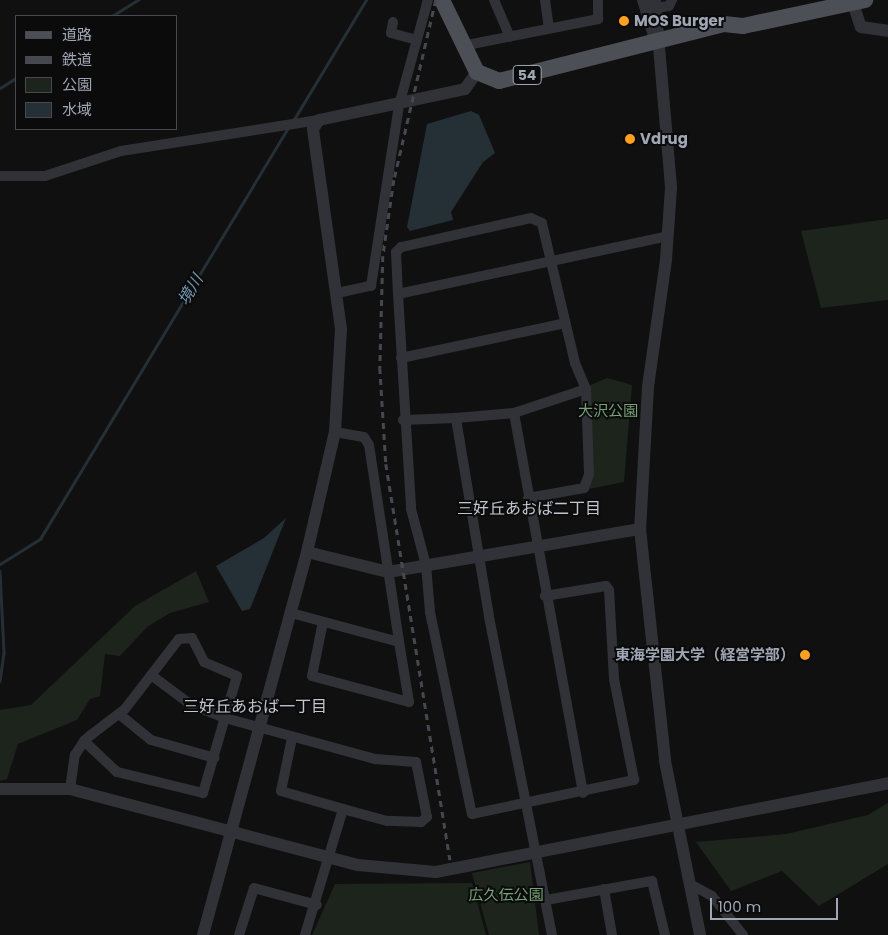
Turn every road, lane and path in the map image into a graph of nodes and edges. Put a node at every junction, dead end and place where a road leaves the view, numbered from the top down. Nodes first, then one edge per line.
1 (428, 0) edge
2 (442, 0) edge
3 (494, 0) edge
4 (545, 0) edge
5 (598, 0) edge
6 (643, 0) edge
7 (672, 0) edge
8 (859, 1) edge
9 (656, 4) edge
10 (809, 7) edge
11 (393, 22) dead end
12 (549, 28) junction
13 (888, 32) edge
14 (510, 37) junction
15 (417, 40) junction
16 (657, 44) junction
17 (462, 46) junction
18 (477, 72) junction
19 (399, 104) junction
20 (319, 120) junction
21 (0, 176) edge
22 (668, 236) junction
23 (552, 260) junction
24 (337, 293) junction
25 (398, 294) junction
26 (565, 323) junction
27 (401, 358) junction
28 (586, 389) junction
29 (514, 413) junction
30 (456, 418) junction
31 (403, 420) junction
32 (335, 432) junction
33 (528, 498) junction
34 (640, 529) junction
35 (535, 547) junction
36 (307, 552) junction
37 (478, 557) junction
38 (426, 565) junction
39 (388, 572) junction
40 (545, 596) junction
41 (291, 612) junction
42 (324, 622) junction
43 (399, 642) junction
44 (151, 676) junction
45 (119, 714) junction
46 (225, 718) junction
47 (258, 727) junction
48 (292, 738) junction
49 (84, 742) junction
50 (215, 758) junction
51 (888, 783) edge
52 (0, 789) edge
53 (70, 789) junction
54 (583, 793) junction
55 (526, 805) junction
56 (343, 808) junction
57 (680, 824) junction
58 (232, 830) junction
59 (536, 853) junction
60 (332, 857) junction
61 (692, 885) junction
62 (604, 889) junction
63 (546, 900) junction
64 (317, 905) junction
65 (203, 935) edge
66 (239, 935) edge
67 (305, 935) edge
68 (552, 935) edge
69 (612, 935) edge
70 (665, 935) edge
71 (700, 935) edge
72 (744, 935) edge

1 - 15 street
2 - 17 main road
3 - 14 street
4 - 12 street
5 - 12 street
6 - 16 street
7 - 9 street
8 - 10 main road, 54
8 - 13 street
9 - 16 street
10 - 16 main road, 54
11 - 15 street
12 - 14 street
14 - 17 street
15 - 19 street
16 - 18 main road, 54
16 - 22 street
17 - 18 main road
18 - 19 street
19 - 20 street
19 - 24 street
20 - 21 street
20 - 24 street
22 - 23 street
22 - 34 street
23 - 25 street
23 - 25 street
23 - 26 street
24 - 32 street
25 - 27 street
26 - 27 street
26 - 28 street
27 - 31 street
28 - 29 street
28 - 33 street
29 - 30 street
29 - 33 street
30 - 31 street
30 - 37 street
31 - 38 street
32 - 36 street
32 - 39 street
33 - 35 street
34 - 35 street
34 - 57 street
35 - 37 street
35 - 40 street
36 - 39 street
36 - 41 street
37 - 38 street
37 - 55 street
38 - 39 street
38 - 55 street
39 - 43 street
40 - 54 street
40 - 54 street
41 - 42 street
41 - 47 street
42 - 43 street
42 - 43 street
44 - 45 street
44 - 46 street
44 - 46 street
45 - 49 street
45 - 50 street
46 - 47 street
46 - 50 street
47 - 48 street
47 - 58 street
48 - 56 street
48 - 56 street
49 - 50 street
49 - 53 street
51 - 57 street
52 - 53 street
53 - 58 street
54 - 55 street
55 - 59 street
56 - 60 street
57 - 59 street
57 - 61 street
58 - 60 street
58 - 65 street
59 - 60 street
59 - 63 street
60 - 64 street
61 - 71 street
61 - 72 street
62 - 63 street
62 - 69 street
62 - 70 street
63 - 68 street
64 - 66 street
64 - 67 street

